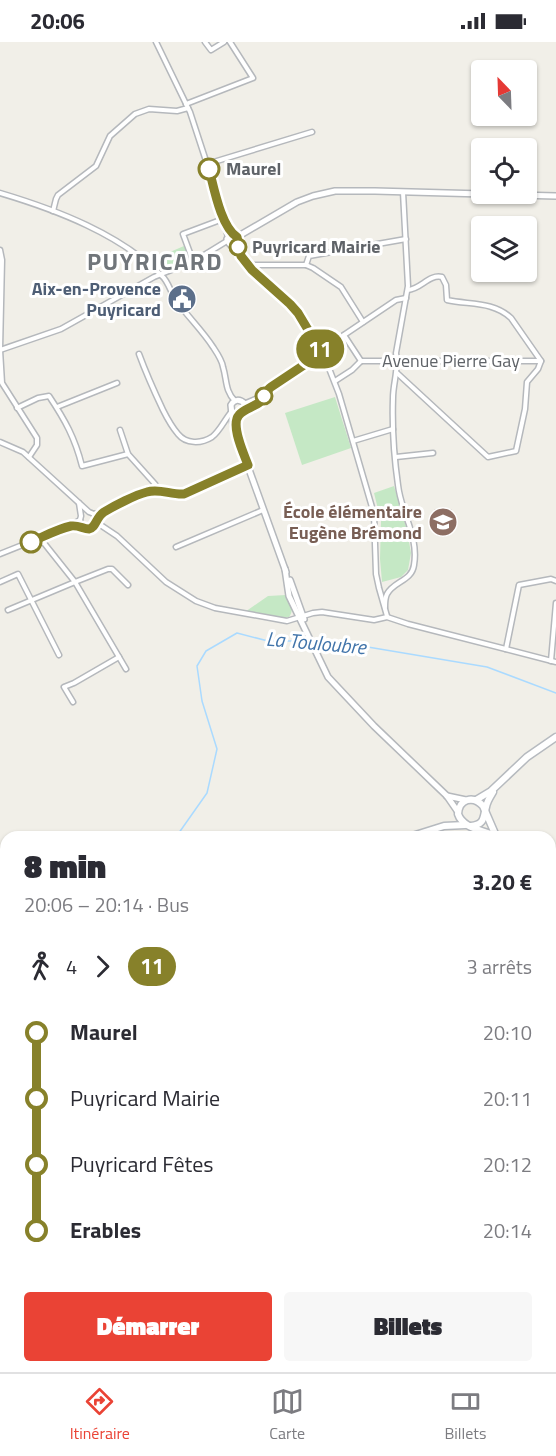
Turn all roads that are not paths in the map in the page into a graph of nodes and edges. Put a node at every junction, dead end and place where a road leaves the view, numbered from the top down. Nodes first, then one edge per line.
1 (156, 42) edge
2 (205, 42) edge
3 (224, 42) edge
4 (230, 42) edge
5 (187, 106) junction
6 (312, 132) dead end
7 (207, 164) junction
8 (403, 192) junction
9 (0, 194) edge
10 (556, 196) edge
11 (53, 211) junction
12 (223, 219) junction
13 (406, 238) junction
14 (232, 239) junction
15 (0, 250) edge
16 (1, 256) edge
17 (193, 261) junction
18 (248, 265) junction
19 (306, 265) junction
20 (161, 275) junction
21 (408, 290) junction
22 (406, 298) junction
23 (363, 322) junction
24 (344, 335) junction
25 (0, 350) edge
26 (322, 353) junction
27 (139, 354) dead end
28 (361, 361) junction
29 (541, 361) junction
30 (398, 362) junction
31 (397, 373) junction
32 (334, 381) junction
33 (117, 383) dead end
34 (266, 390) junction
35 (235, 401) junction
36 (245, 404) junction
37 (57, 407) junction
38 (17, 408) junction
39 (237, 413) junction
40 (393, 429) junction
41 (120, 430) dead end
42 (353, 441) junction
43 (0, 442) edge
44 (433, 453) dead end
45 (128, 454) junction
46 (29, 457) junction
47 (396, 457) junction
48 (248, 465) junction
49 (158, 491) junction
50 (79, 502) junction
51 (263, 510) junction
52 (80, 518) junction
53 (94, 519) junction
54 (70, 526) junction
55 (82, 526) junction
56 (40, 538) junction
57 (176, 547) dead end
58 (0, 554) edge
59 (556, 581) edge
60 (0, 582) edge
61 (75, 582) junction
62 (128, 585) dead end
63 (31, 600) junction
64 (556, 603) edge
65 (385, 608) junction
66 (8, 610) dead end
67 (302, 617) junction
68 (387, 617) junction
69 (506, 649) junction
70 (59, 655) dead end
71 (119, 657) junction
72 (554, 661) edge
73 (126, 669) dead end
74 (73, 702) dead end
75 (556, 737) edge
76 (501, 782) junction
77 (447, 796) junction
78 (466, 800) junction
79 (476, 800) junction
80 (458, 813) junction
81 (484, 813) junction
82 (468, 825) junction
83 (444, 826) junction
84 (428, 831) edge
85 (483, 831) edge
86 (492, 831) edge

1 - 5 street
2 - 3 street
4 - 5 street
5 - 7 street
5 - 11 street
6 - 7 street
7 - 12 street
8 - 10 street
8 - 13 street
8 - 14 street
9 - 11 street
11 - 20 street
12 - 14 street
12 - 17 street
13 - 19 street
13 - 21 street
14 - 17 street
14 - 18 street
15 - 16 street
16 - 25 street
17 - 20 street
18 - 19 street
18 - 26 street
19 - 23 street
20 - 25 street
20 - 35 street
21 - 22 street
21 - 29 street
22 - 23 street
22 - 30 street
23 - 24 street
24 - 26 street
24 - 28 street
25 - 38 street
26 - 32 street
26 - 34 street
27 - 39 street
28 - 30 street, Avenue Pierre Gay
28 - 32 street
29 - 30 street, Avenue Pierre Gay
29 - 31 street
30 - 31 street
31 - 40 street
32 - 42 street
33 - 37 street
34 - 36 street
34 - 39 street
35 - 36 street
35 - 39 street
36 - 39 street
37 - 38 street
37 - 45 street
38 - 46 street
39 - 48 street
40 - 42 street
40 - 47 street
41 - 45 street
42 - 65 street
43 - 46 street
44 - 47 street
45 - 49 street
46 - 50 street
47 - 65 street
48 - 49 street
48 - 51 street
49 - 53 street
50 - 52 street
50 - 53 street
51 - 57 street
51 - 67 street
52 - 53 street
52 - 54 street
52 - 55 street
53 - 55 street
53 - 67 street
54 - 55 street
54 - 56 street
56 - 58 street
56 - 61 street
59 - 69 street
60 - 63 street
61 - 62 street
61 - 63 street
61 - 71 street
63 - 66 street
63 - 70 street
64 - 72 street
65 - 68 street
67 - 68 street
67 - 77 street
68 - 69 street
69 - 72 street
71 - 73 street
71 - 74 street
75 - 76 main road
76 - 79 main road
76 - 81 main road
77 - 78 street
77 - 80 street
78 - 79 main road
78 - 80 main road
79 - 81 main road
80 - 82 main road
80 - 83 main road
81 - 82 main road
81 - 86 main road
82 - 83 main road
82 - 85 main road
83 - 84 main road

